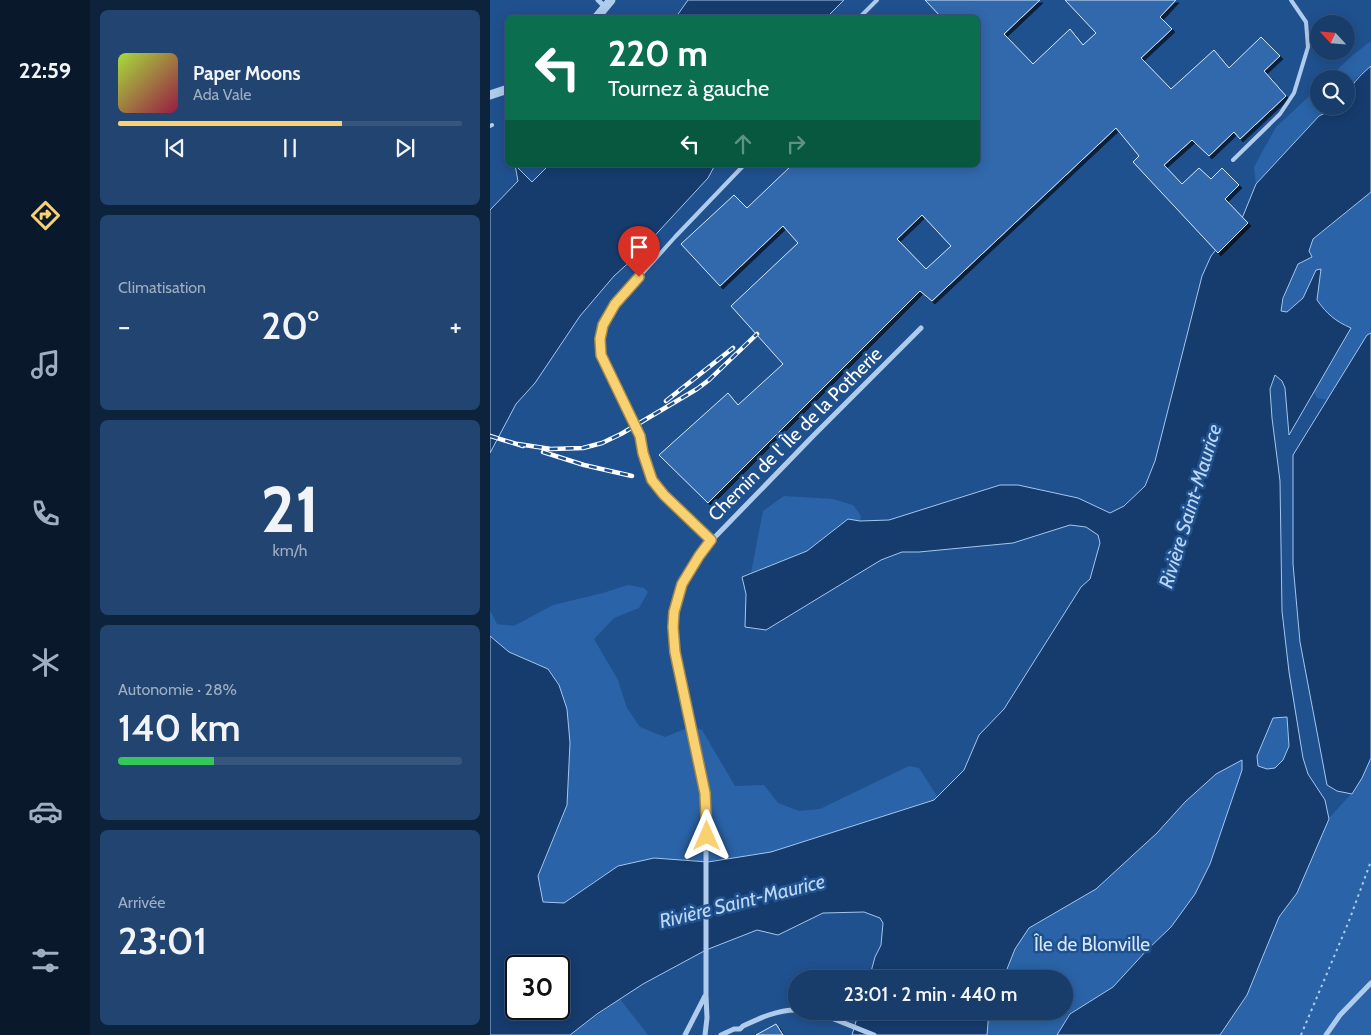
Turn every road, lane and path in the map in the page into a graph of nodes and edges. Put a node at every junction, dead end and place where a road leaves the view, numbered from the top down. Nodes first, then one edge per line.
1 (877, 0) edge
2 (1291, 0) edge
3 (605, 2) edge
4 (598, 15) edge
5 (862, 15) edge
6 (505, 90) edge
7 (490, 95) edge
8 (1233, 160) dead end
9 (742, 167) edge
10 (921, 328) dead end
11 (711, 540) junction
12 (1371, 861) edge
13 (1371, 983) edge
14 (706, 993) junction
15 (788, 1011) edge
16 (836, 1020) edge
17 (685, 1035) edge
18 (705, 1035) edge
19 (721, 1035) edge
20 (874, 1035) edge
21 (1301, 1035) edge
22 (1326, 1035) edge

1 - 5 lane
2 - 8 lane
3 - 4 street
6 - 7 street
9 - 11 lane
10 - 11 street, Chemin de l' Île de la Potherie
11 - 14 street, Chemin de l' Île de la Potherie
12 - 21 path
13 - 22 street
14 - 17 street
14 - 18 street, Chemin de l' Île de la Potherie
15 - 19 street
16 - 20 street

